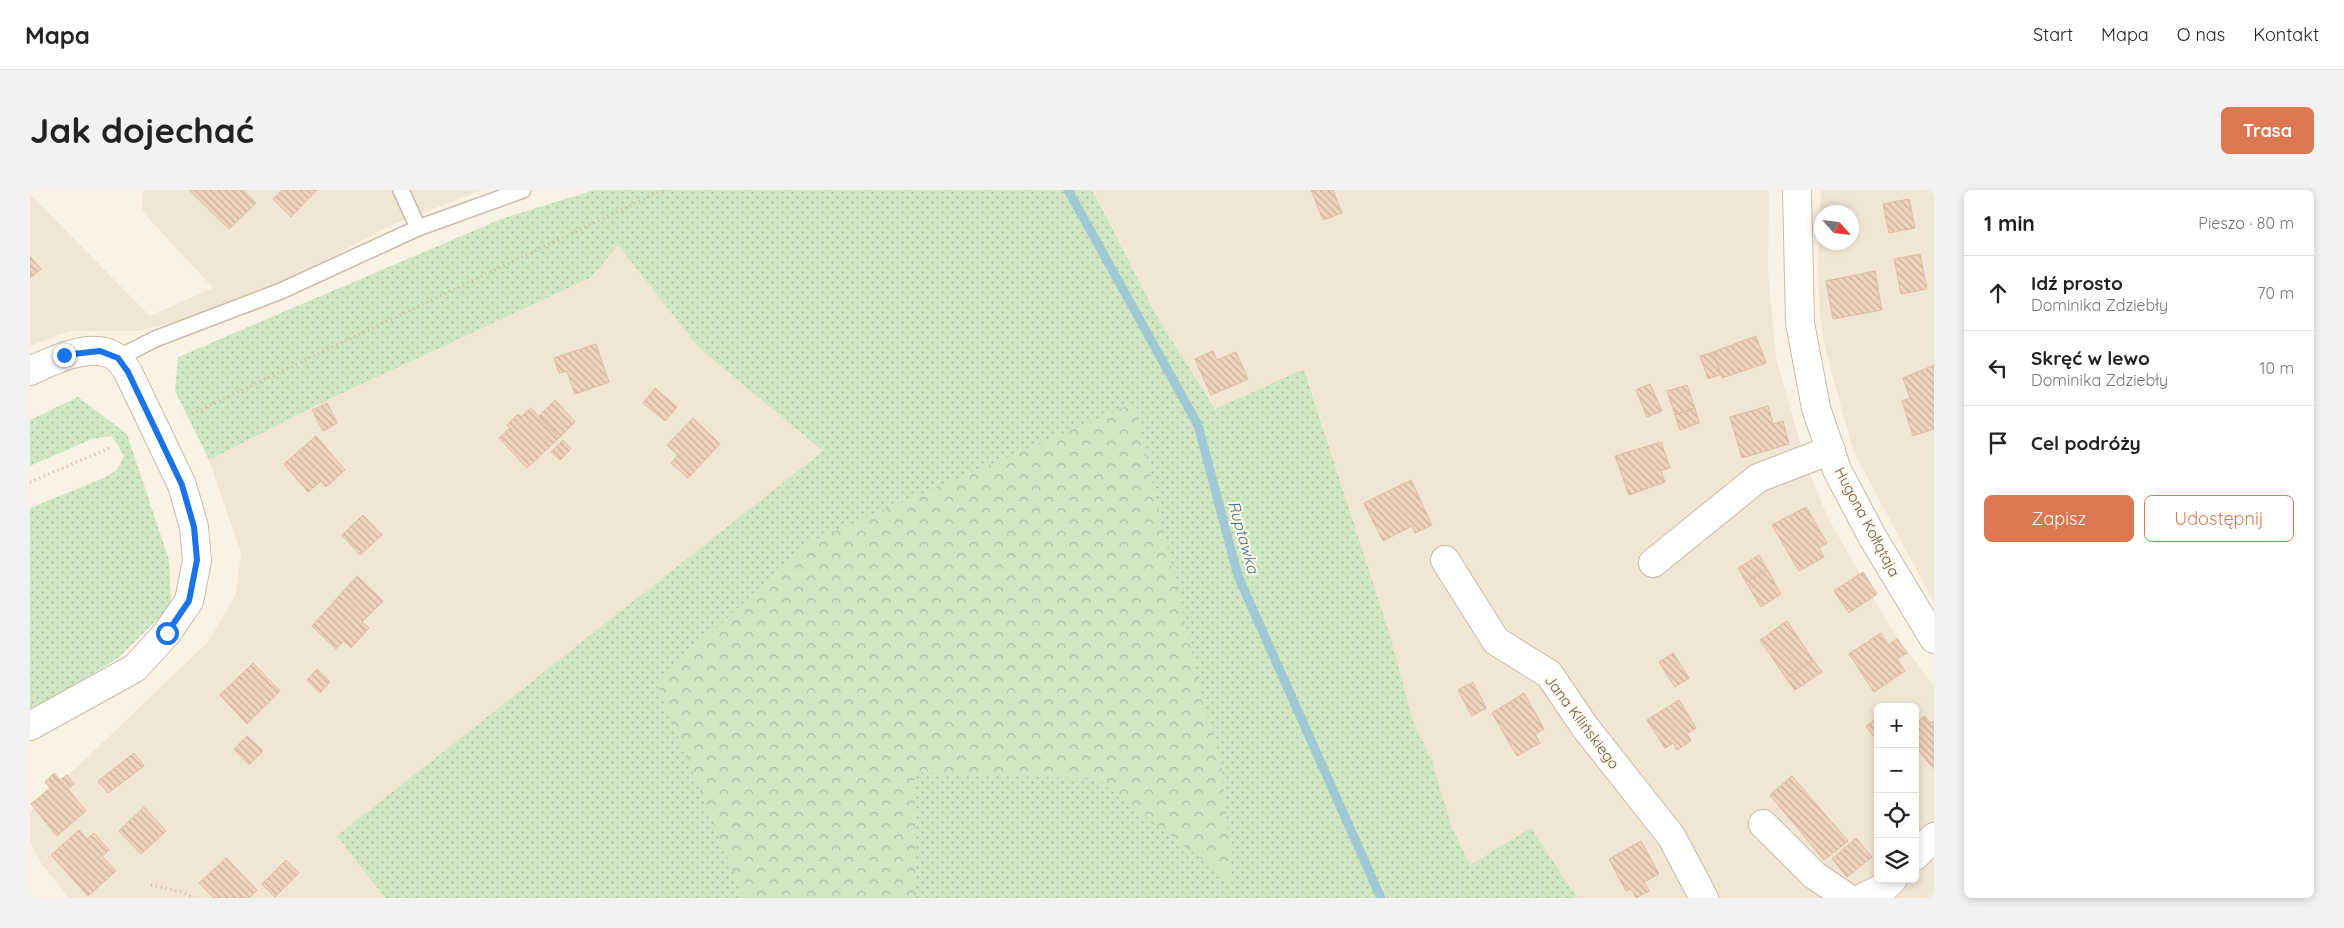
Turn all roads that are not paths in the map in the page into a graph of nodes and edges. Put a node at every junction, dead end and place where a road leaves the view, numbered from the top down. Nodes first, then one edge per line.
1 (401, 190) edge
2 (523, 190) edge
3 (1797, 190) edge
4 (418, 228) junction
5 (123, 365) junction
6 (30, 371) edge
7 (1831, 450) junction
8 (1445, 560) dead end
9 (1652, 563) dead end
10 (1934, 639) edge
11 (30, 726) edge
12 (1763, 824) dead end
13 (1934, 837) edge
14 (1919, 852) edge
15 (1888, 883) edge
16 (1704, 898) edge
17 (1848, 898) edge
18 (1862, 898) edge

1 - 4 lane
2 - 4 lane
3 - 7 street, Hugona Kołłątaja
4 - 5 lane
5 - 6 street
5 - 11 street, bridge
7 - 9 street
7 - 10 street, Hugona Kołłątaja
8 - 16 street, Jana Kilińskiego
12 - 17 street
13 - 14 street
15 - 18 street

